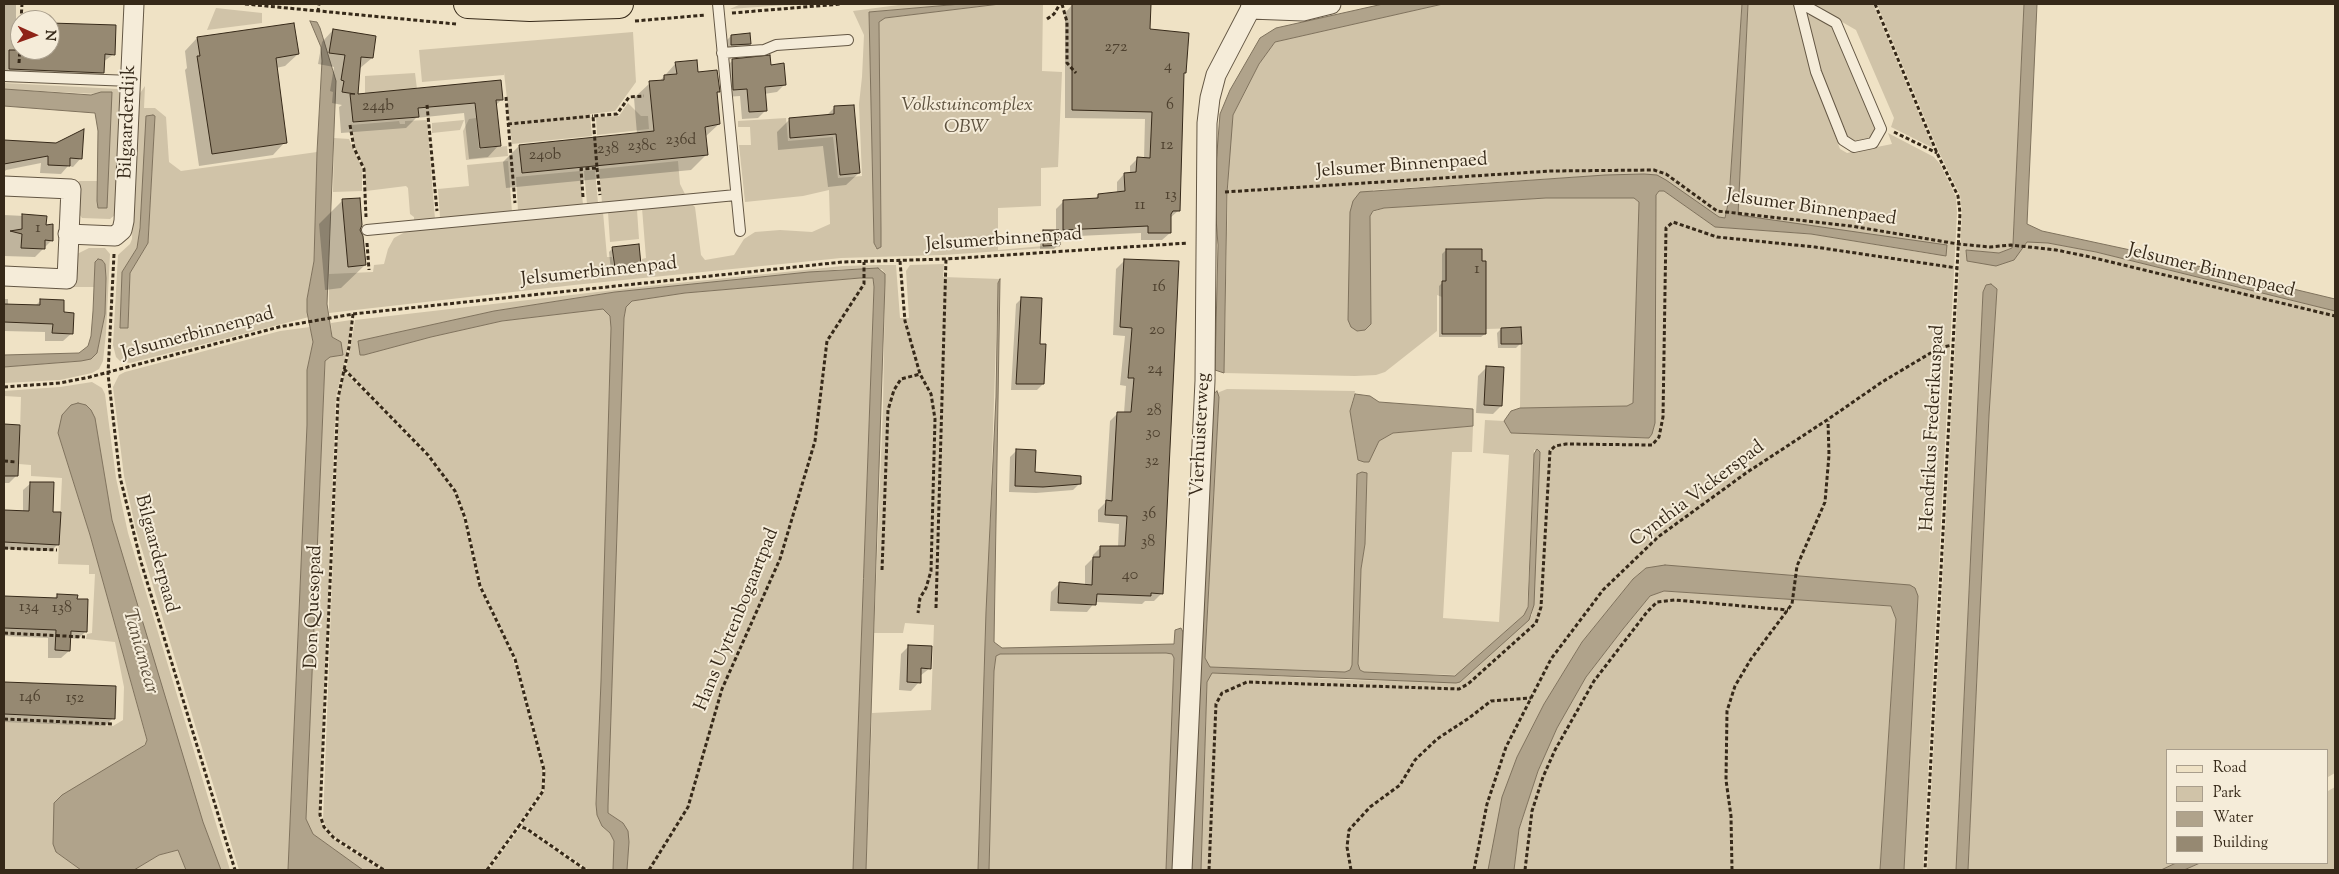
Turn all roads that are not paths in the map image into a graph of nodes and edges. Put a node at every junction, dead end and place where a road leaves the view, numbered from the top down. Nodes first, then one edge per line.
1 (134, 4) edge
2 (468, 4) edge
3 (604, 4) edge
4 (718, 4) edge
5 (1331, 4) edge
6 (1800, 4) edge
7 (508, 5) edge
8 (1251, 6) edge
9 (848, 40) dead end
10 (722, 53) junction
11 (4, 76) edge
12 (131, 81) junction
13 (4, 186) edge
14 (736, 195) junction
15 (367, 230) road end
16 (740, 231) dead end
17 (68, 234) junction
18 (4, 276) edge
19 (1182, 870) edge

1 - 12 street, Bilgaarderdijk
2 - 7 main road
3 - 7 main road
4 - 10 lane
5 - 8 street
6 - 6 lane
8 - 19 street, Vierhuisterweg
9 - 10 lane
10 - 14 lane
11 - 12 lane
12 - 17 street, Bilgaarderdijk
13 - 17 street
14 - 15 lane
14 - 16 lane
17 - 18 street

